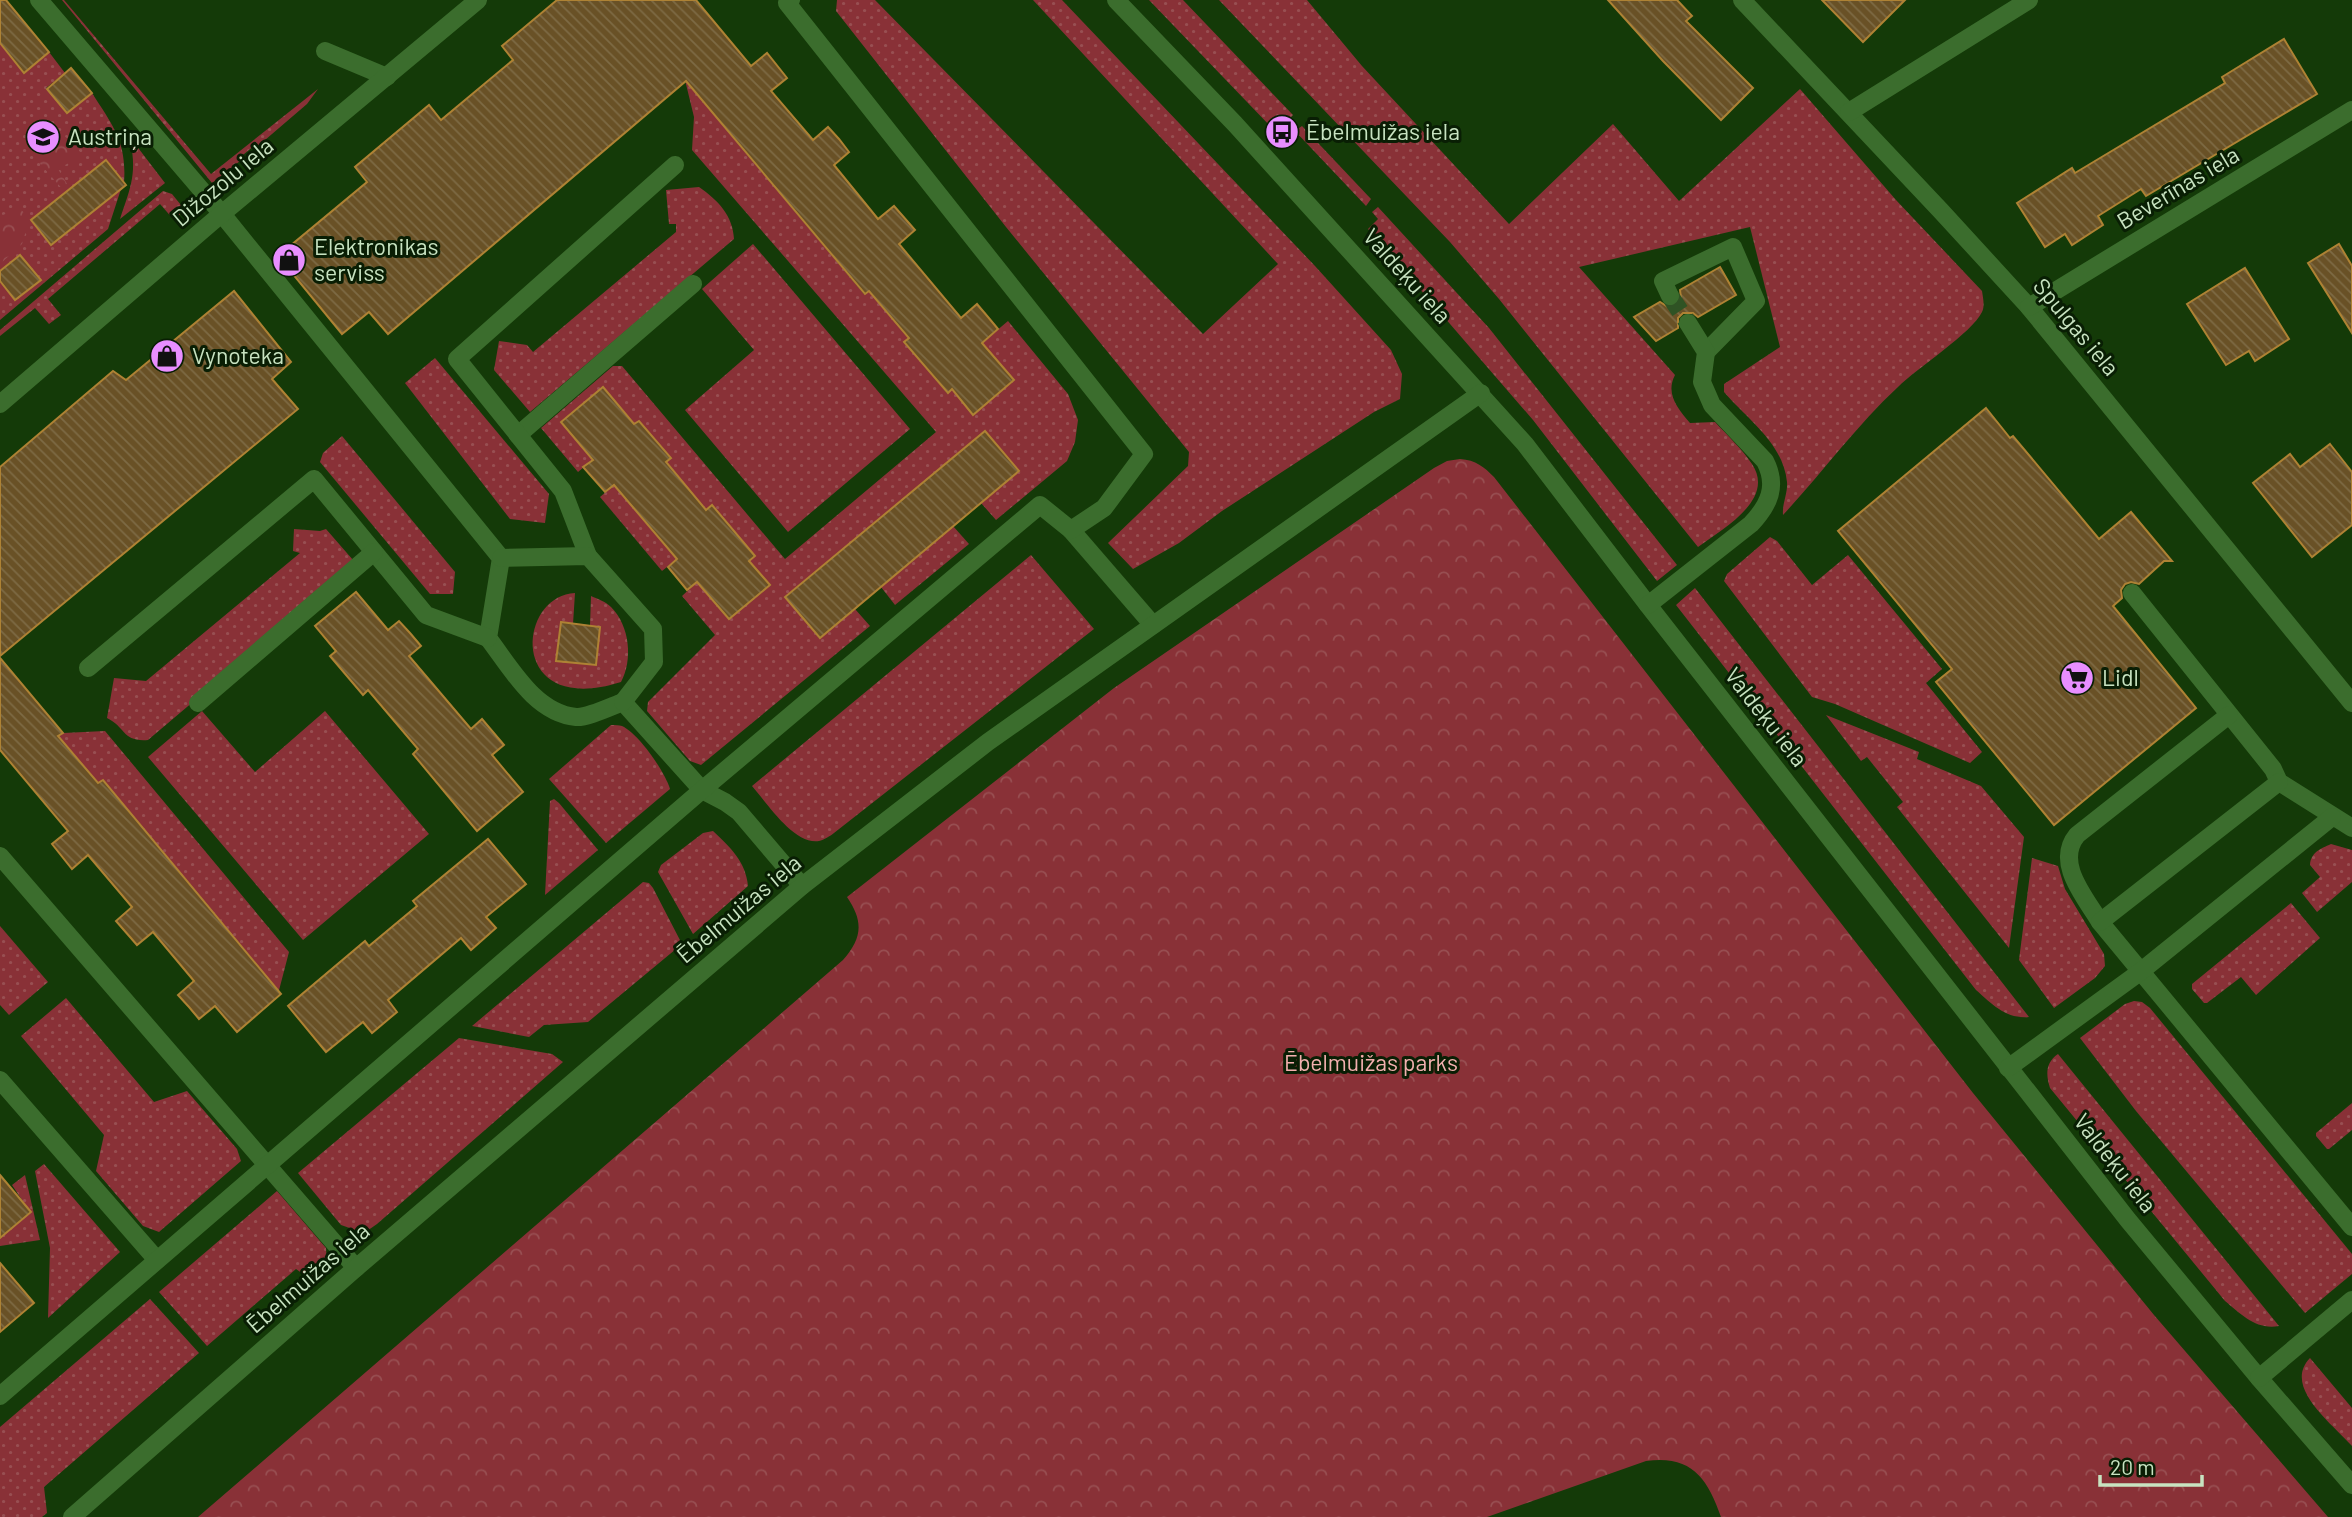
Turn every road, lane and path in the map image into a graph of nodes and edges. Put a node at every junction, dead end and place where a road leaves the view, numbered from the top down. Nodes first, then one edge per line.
1 (39, 0) edge
2 (478, 0) edge
3 (791, 0) edge
4 (1116, 0) edge
5 (1742, 0) edge
6 (2029, 0) edge
7 (325, 51) dead end
8 (387, 77) junction
9 (2352, 110) edge
10 (1849, 112) junction
11 (675, 165) dead end
12 (222, 214) junction
13 (693, 284) dead end
14 (1670, 296) dead end
15 (2029, 307) junction
16 (1688, 323) tunnel mouth
17 (1706, 352) junction
18 (1480, 393) junction
19 (0, 404) edge
20 (518, 435) junction
21 (1071, 530) junction
22 (374, 552) junction
23 (588, 556) junction
24 (501, 558) junction
25 (2132, 593) dead end
26 (1648, 606) junction
27 (1153, 625) junction
28 (488, 638) junction
29 (88, 668) dead end
30 (623, 702) junction
31 (198, 703) dead end
32 (2352, 703) edge
33 (2229, 715) junction
34 (2279, 782) junction
35 (702, 790) junction
36 (2332, 817) junction
37 (2352, 828) edge
38 (0, 856) edge
39 (802, 886) junction
40 (2101, 922) junction
41 (2140, 972) junction
42 (2008, 1068) junction
43 (0, 1080) edge
44 (268, 1165) junction
45 (2352, 1227) edge
46 (157, 1261) junction
47 (356, 1268) junction
48 (2352, 1300) edge
49 (2259, 1378) junction
50 (0, 1396) edge
51 (2352, 1485) edge
52 (72, 1517) edge

1 - 12 street
2 - 8 street, Dižozolu iela
3 - 21 street
4 - 18 street, Valdeķu iela
5 - 10 street, Spulgas iela
6 - 10 street
7 - 8 street
8 - 12 street, Dižozolu iela
9 - 15 street, Beverīnas iela
10 - 15 street, Spulgas iela
11 - 20 street
12 - 19 street, Dižozolu iela
12 - 24 street
13 - 20 street
14 - 17 street
15 - 32 street, Spulgas iela
16 - 17 street
17 - 26 street
18 - 26 street, Valdeķu iela
18 - 27 street, Ēbelmuižas iela
20 - 23 street
21 - 27 street
21 - 35 street
22 - 28 street
22 - 29 street
22 - 31 street
23 - 24 street
23 - 30 street
24 - 28 street
25 - 33 street
26 - 42 street, Valdeķu iela
27 - 39 street, Ēbelmuižas iela
28 - 30 street
30 - 35 street
33 - 34 street
33 - 40 street
34 - 36 street
34 - 40 street
35 - 39 street
35 - 44 street
36 - 37 street
36 - 41 street
38 - 44 street
39 - 47 street, Ēbelmuižas iela
40 - 41 street
41 - 42 street
41 - 45 street
42 - 49 street, Valdeķu iela
43 - 46 street
44 - 46 street
44 - 47 street
46 - 50 street
47 - 52 street, Ēbelmuižas iela
48 - 49 street
49 - 51 street, Valdeķu iela

